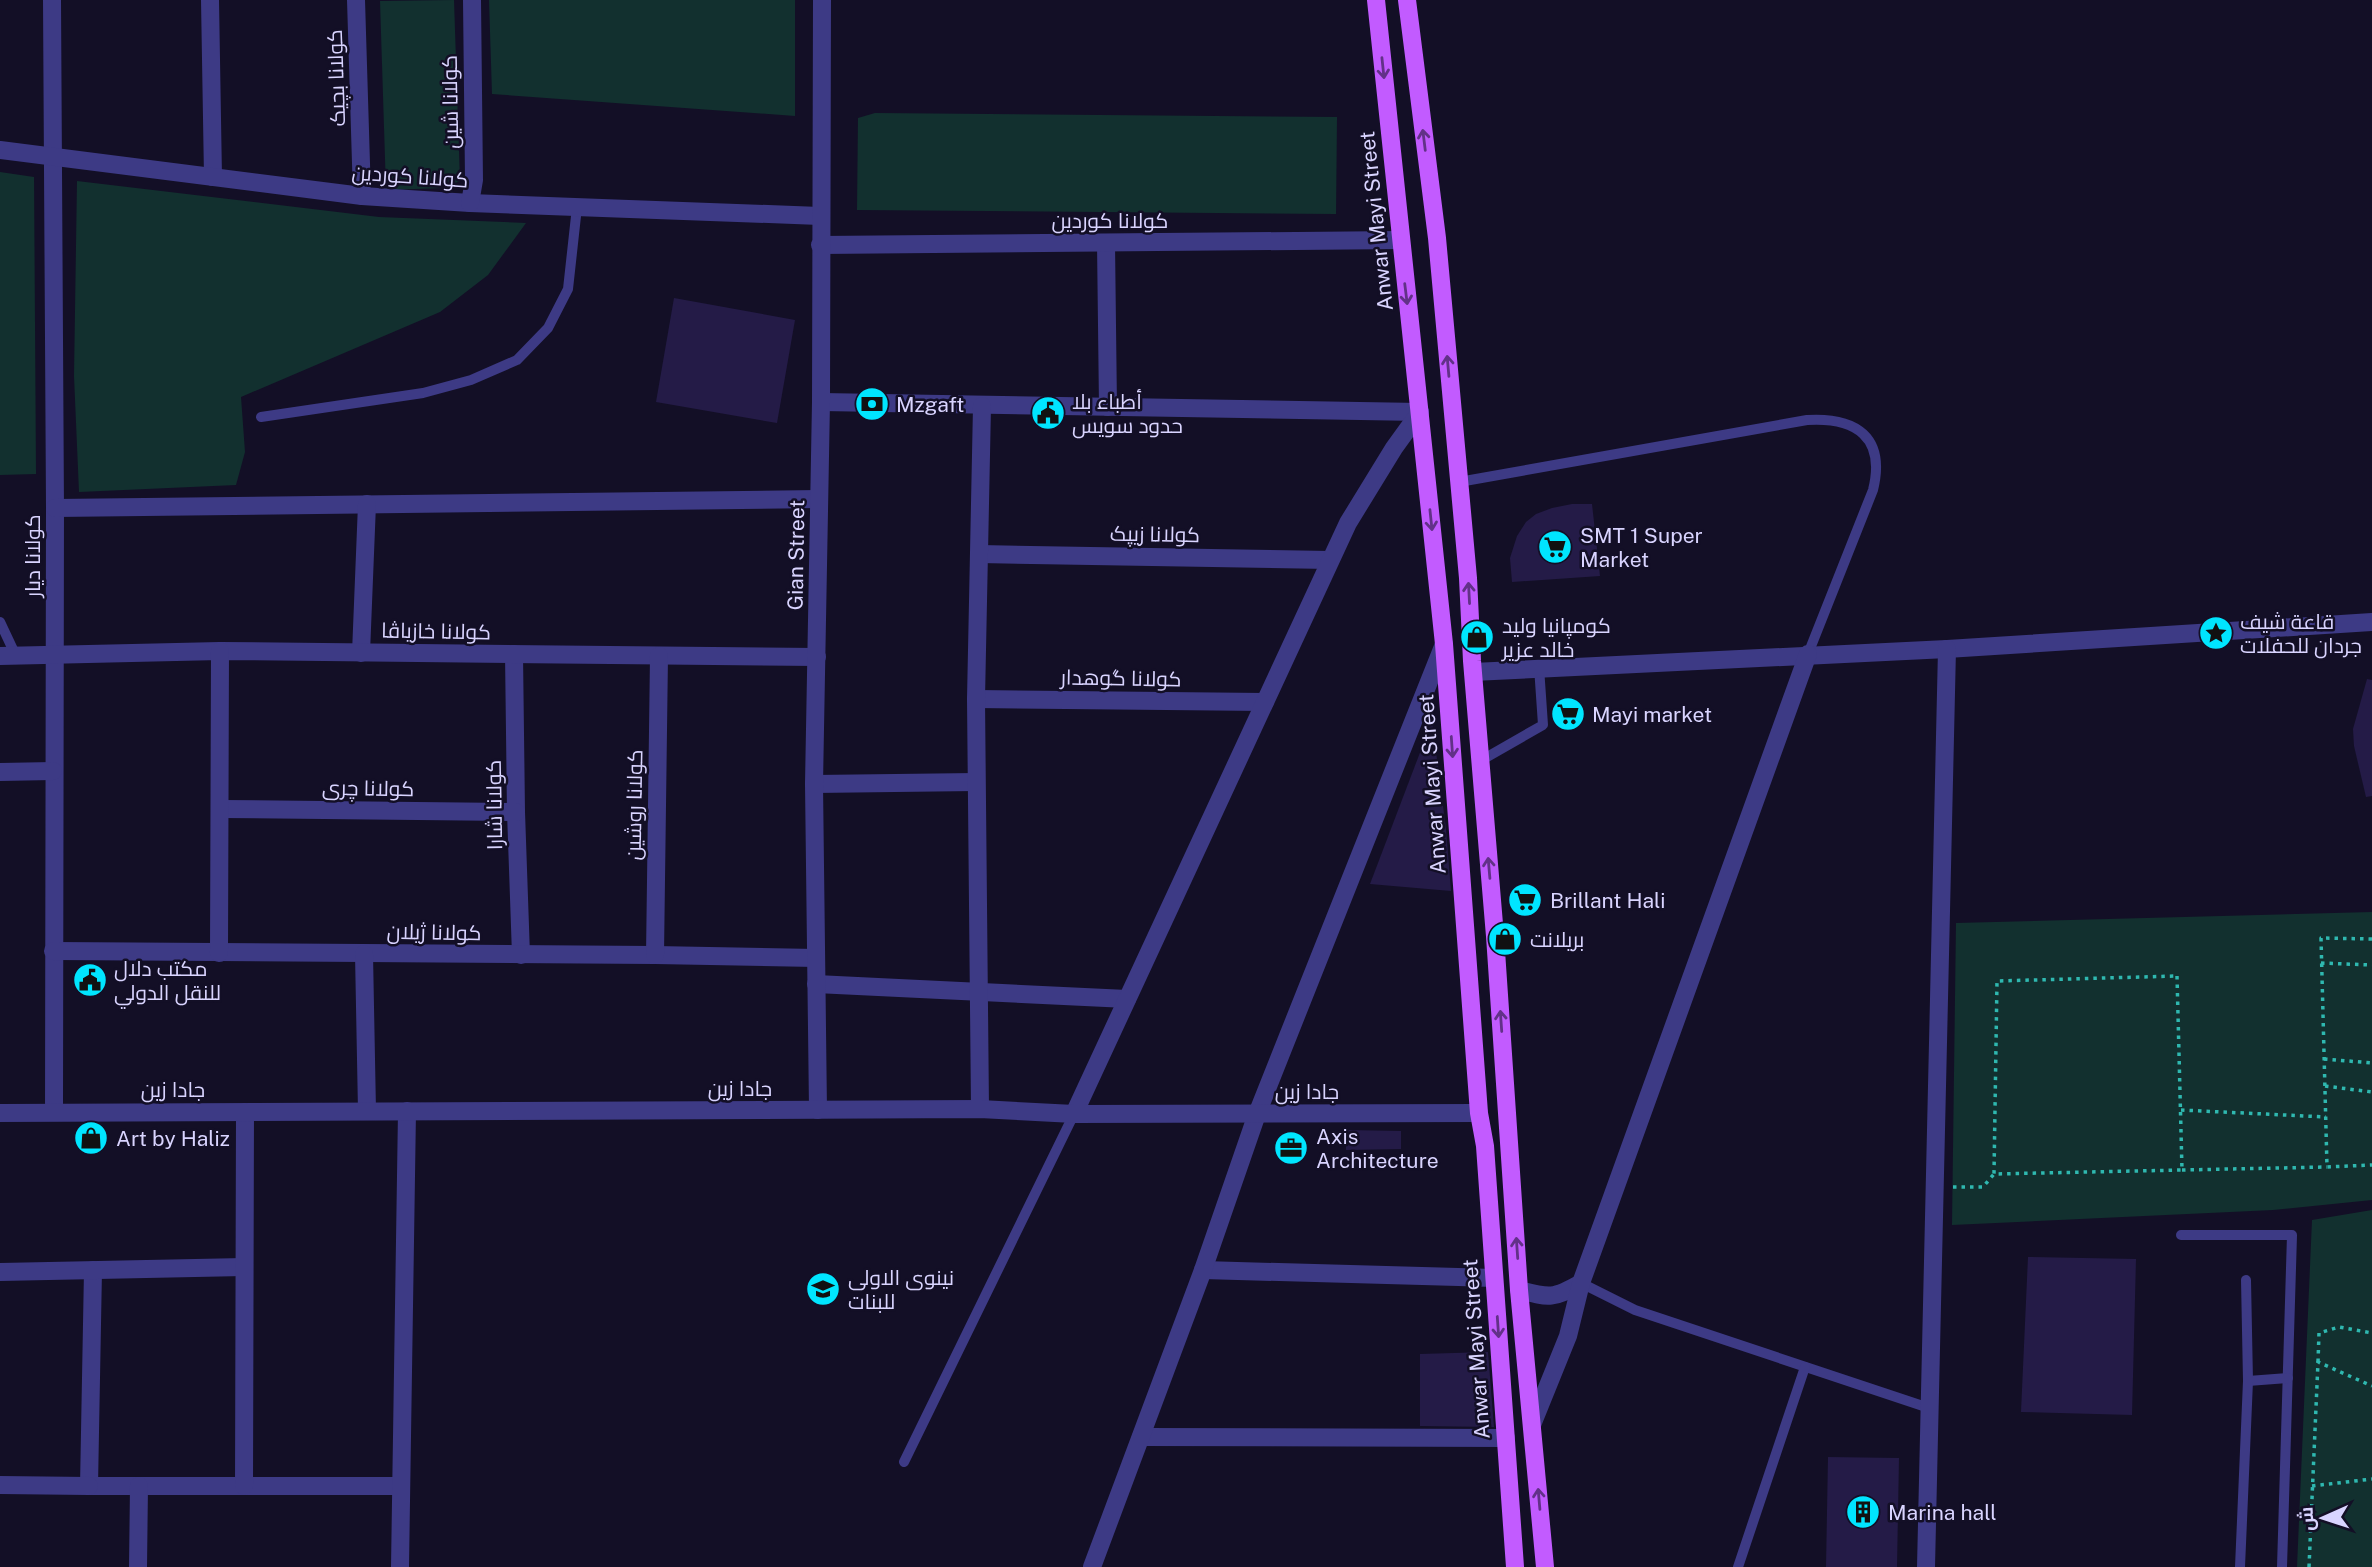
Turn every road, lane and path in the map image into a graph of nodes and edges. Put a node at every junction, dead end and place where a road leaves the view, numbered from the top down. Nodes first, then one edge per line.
1 (52, 0) edge
2 (210, 0) edge
3 (356, 0) edge
4 (472, 0) edge
5 (822, 0) edge
6 (1376, 0) edge
7 (1407, 0) edge
8 (0, 150) edge
9 (52, 157) junction
10 (214, 177) junction
11 (362, 196) junction
12 (470, 203) junction
13 (577, 207) junction
14 (820, 216) junction
15 (1401, 240) junction
16 (1106, 243) junction
17 (820, 245) junction
18 (821, 402) junction
19 (982, 406) junction
20 (1108, 407) junction
21 (1420, 412) junction
22 (261, 417) dead end
23 (1459, 482) junction
24 (819, 499) junction
25 (367, 504) junction
26 (55, 508) junction
27 (979, 554) junction
28 (1330, 560) junction
29 (0, 622) edge
30 (2372, 622) edge
31 (1444, 644) junction
32 (1947, 649) junction
33 (220, 651) junction
34 (361, 653) junction
35 (514, 654) junction
36 (1808, 654) junction
37 (8, 656) edge
38 (54, 656) junction
39 (659, 656) junction
40 (817, 657) junction
41 (1539, 667) junction
42 (1473, 671) junction
43 (976, 699) junction
44 (1265, 702) junction
45 (1480, 761) junction
46 (53, 771) junction
47 (0, 772) edge
48 (976, 782) junction
49 (814, 784) junction
50 (220, 809) junction
51 (516, 812) junction
52 (1495, 936) junction
53 (2372, 939) edge
54 (1466, 940) junction
55 (53, 951) junction
56 (219, 953) junction
57 (363, 954) junction
58 (521, 955) junction
59 (655, 955) junction
60 (816, 958) junction
61 (2321, 963) junction
62 (2372, 965) edge
63 (816, 984) junction
64 (978, 993) junction
65 (1127, 999) junction
66 (2324, 1059) junction
67 (2372, 1063) edge
68 (2325, 1086) junction
69 (2372, 1092) edge
70 (980, 1109) junction
71 (818, 1110) junction
72 (2181, 1110) junction
73 (367, 1111) junction
74 (407, 1111) junction
75 (0, 1112) edge
76 (54, 1112) junction
77 (245, 1112) junction
78 (1479, 1113) junction
79 (1074, 1114) junction
80 (1257, 1114) junction
81 (2326, 1117) junction
82 (2372, 1165) edge
83 (2327, 1167) junction
84 (2182, 1170) junction
85 (1994, 1174) junction
86 (1934, 1186) junction
87 (2181, 1235) dead end
88 (244, 1267) junction
89 (93, 1270) junction
90 (1203, 1270) junction
91 (0, 1272) edge
92 (1494, 1278) junction
93 (2246, 1280) dead end
94 (1581, 1283) junction
95 (1520, 1290) junction
96 (2372, 1333) edge
97 (2318, 1362) junction
98 (1805, 1367) junction
99 (2288, 1378) junction
100 (2248, 1381) junction
101 (2372, 1386) edge
102 (1929, 1408) junction
103 (1532, 1425) junction
104 (1141, 1437) junction
105 (1506, 1438) junction
106 (904, 1462) dead end
107 (2372, 1479) edge
108 (0, 1485) edge
109 (89, 1486) junction
110 (139, 1486) junction
111 (244, 1486) junction
112 (400, 1486) junction
113 (2312, 1486) junction
114 (138, 1567) edge
115 (400, 1567) edge
116 (1092, 1567) edge
117 (1515, 1567) edge
118 (1545, 1567) edge
119 (1738, 1567) edge
120 (1926, 1567) edge
121 (2240, 1567) edge
122 (2282, 1567) edge
123 (2309, 1567) edge

1 - 9 street, کولانا دیار
2 - 10 street
3 - 11 street, کولانا بچیک
4 - 12 street, کولانا شین
5 - 14 street, Gian Street
6 -> 15 main road, Anwar Mayi Street
23 -> 7 main road
8 - 9 street, کولانا کوردین
9 - 10 street, کولانا کوردین
9 - 26 street, کولانا دیار
10 - 11 street, کولانا کوردین
11 - 12 street, کولانا کوردین
12 - 13 street, کولانا کوردین
13 - 14 street, کولانا کوردین
13 - 22 lane
14 - 17 street, Gian Street
15 - 16 street, کولانا کوردین
15 -> 21 main road, Anwar Mayi Street
16 - 17 street, کولانا کوردین
16 - 20 street
17 - 18 street, Gian Street
18 - 19 street
18 - 24 street, Gian Street
19 - 20 street
19 - 27 street
20 - 21 street
21 - 28 street
21 -> 31 main road, Anwar Mayi Street
23 - 36 lane
42 -> 23 main road
24 - 25 street
24 - 40 street, Gian Street
25 - 26 street
25 - 34 street
26 - 38 street, کولانا دیار
27 - 28 street, کولانا زیپک
27 - 43 street
28 - 44 street
29 - 37 lane
30 - 32 street
31 -> 54 main road, Anwar Mayi Street
31 - 80 street
32 - 36 street
32 - 86 street
33 - 34 street, کولانا خازیاڤا
33 - 38 street, کولانا خازیاڤا
33 - 50 street
34 - 35 street, کولانا خازیاڤا
35 - 39 street, کولانا خازیاڤا
35 - 51 street, کولانا شارا
36 - 41 street
36 - 94 street
37 - 38 street, کولانا خازیاڤا
38 - 46 street, کولانا دیار
39 - 40 street, کولانا خازیاڤا
39 - 59 street, کولانا روشین
40 - 49 street, Gian Street
41 - 42 street
41 - 45 lane
42 - 45 main road
43 - 44 street, کولانا گوهدار
43 - 48 street
44 - 65 street
52 -> 45 main road
46 - 47 street
46 - 55 street, کولانا دیار
48 - 49 street
48 - 64 street
49 - 60 street, Gian Street
50 - 51 street, کولانا چری
50 - 56 street
51 - 58 street, کولانا شارا
52 - 54 main road
95 -> 52 main road
53 - 61 path
54 - 78 main road, Anwar Mayi Street
55 - 56 street, کولانا ژیلان
55 - 76 street, کولانا دیار
56 - 57 street, کولانا ژیلان
57 - 58 street, کولانا ژیلان
57 - 73 street
58 - 59 street, کولانا ژیلان
59 - 60 street, کولانا ژیلان
60 - 63 street, Gian Street
61 - 62 path
61 - 66 path
63 - 64 street
63 - 71 street, Gian Street
64 - 65 street
64 - 70 street
65 - 79 street
66 - 67 path
66 - 68 path
68 - 69 path
68 - 81 path
70 - 71 street, جادا زین
70 - 79 street, جادا زین
71 - 74 street, جادا زین
72 - 81 path
72 - 84 path
72 - 85 path
73 - 74 street, جادا زین
73 - 77 street, جادا زین
74 - 112 street
75 - 76 street, جادا زین
76 - 77 street, جادا زین
77 - 88 street
78 - 80 street, جادا زین
78 - 92 main road, Anwar Mayi Street
79 - 80 street, جادا زین
79 - 106 lane
80 - 90 street
81 - 83 path
82 - 83 path
83 - 84 path
84 - 85 path
85 - 86 path
86 - 102 street
87 - 99 lane
88 - 89 street
88 - 111 street
89 - 91 street
89 - 109 street
90 - 92 street
90 - 104 street
92 -> 105 main road, Anwar Mayi Street
93 - 100 lane
94 - 95 street
94 - 98 lane
94 - 103 street
95 - 103 main road
96 - 97 path
97 - 101 path
97 - 113 path
98 - 102 lane
98 - 119 lane
99 - 100 lane
99 - 122 lane
100 - 121 lane
102 - 120 street
118 -> 103 main road
104 - 105 street
104 - 116 street
105 - 117 main road, Anwar Mayi Street
107 - 113 path
108 - 109 street
109 - 110 street
110 - 111 street
110 - 114 street
111 - 112 street
112 - 115 street
113 - 123 path

